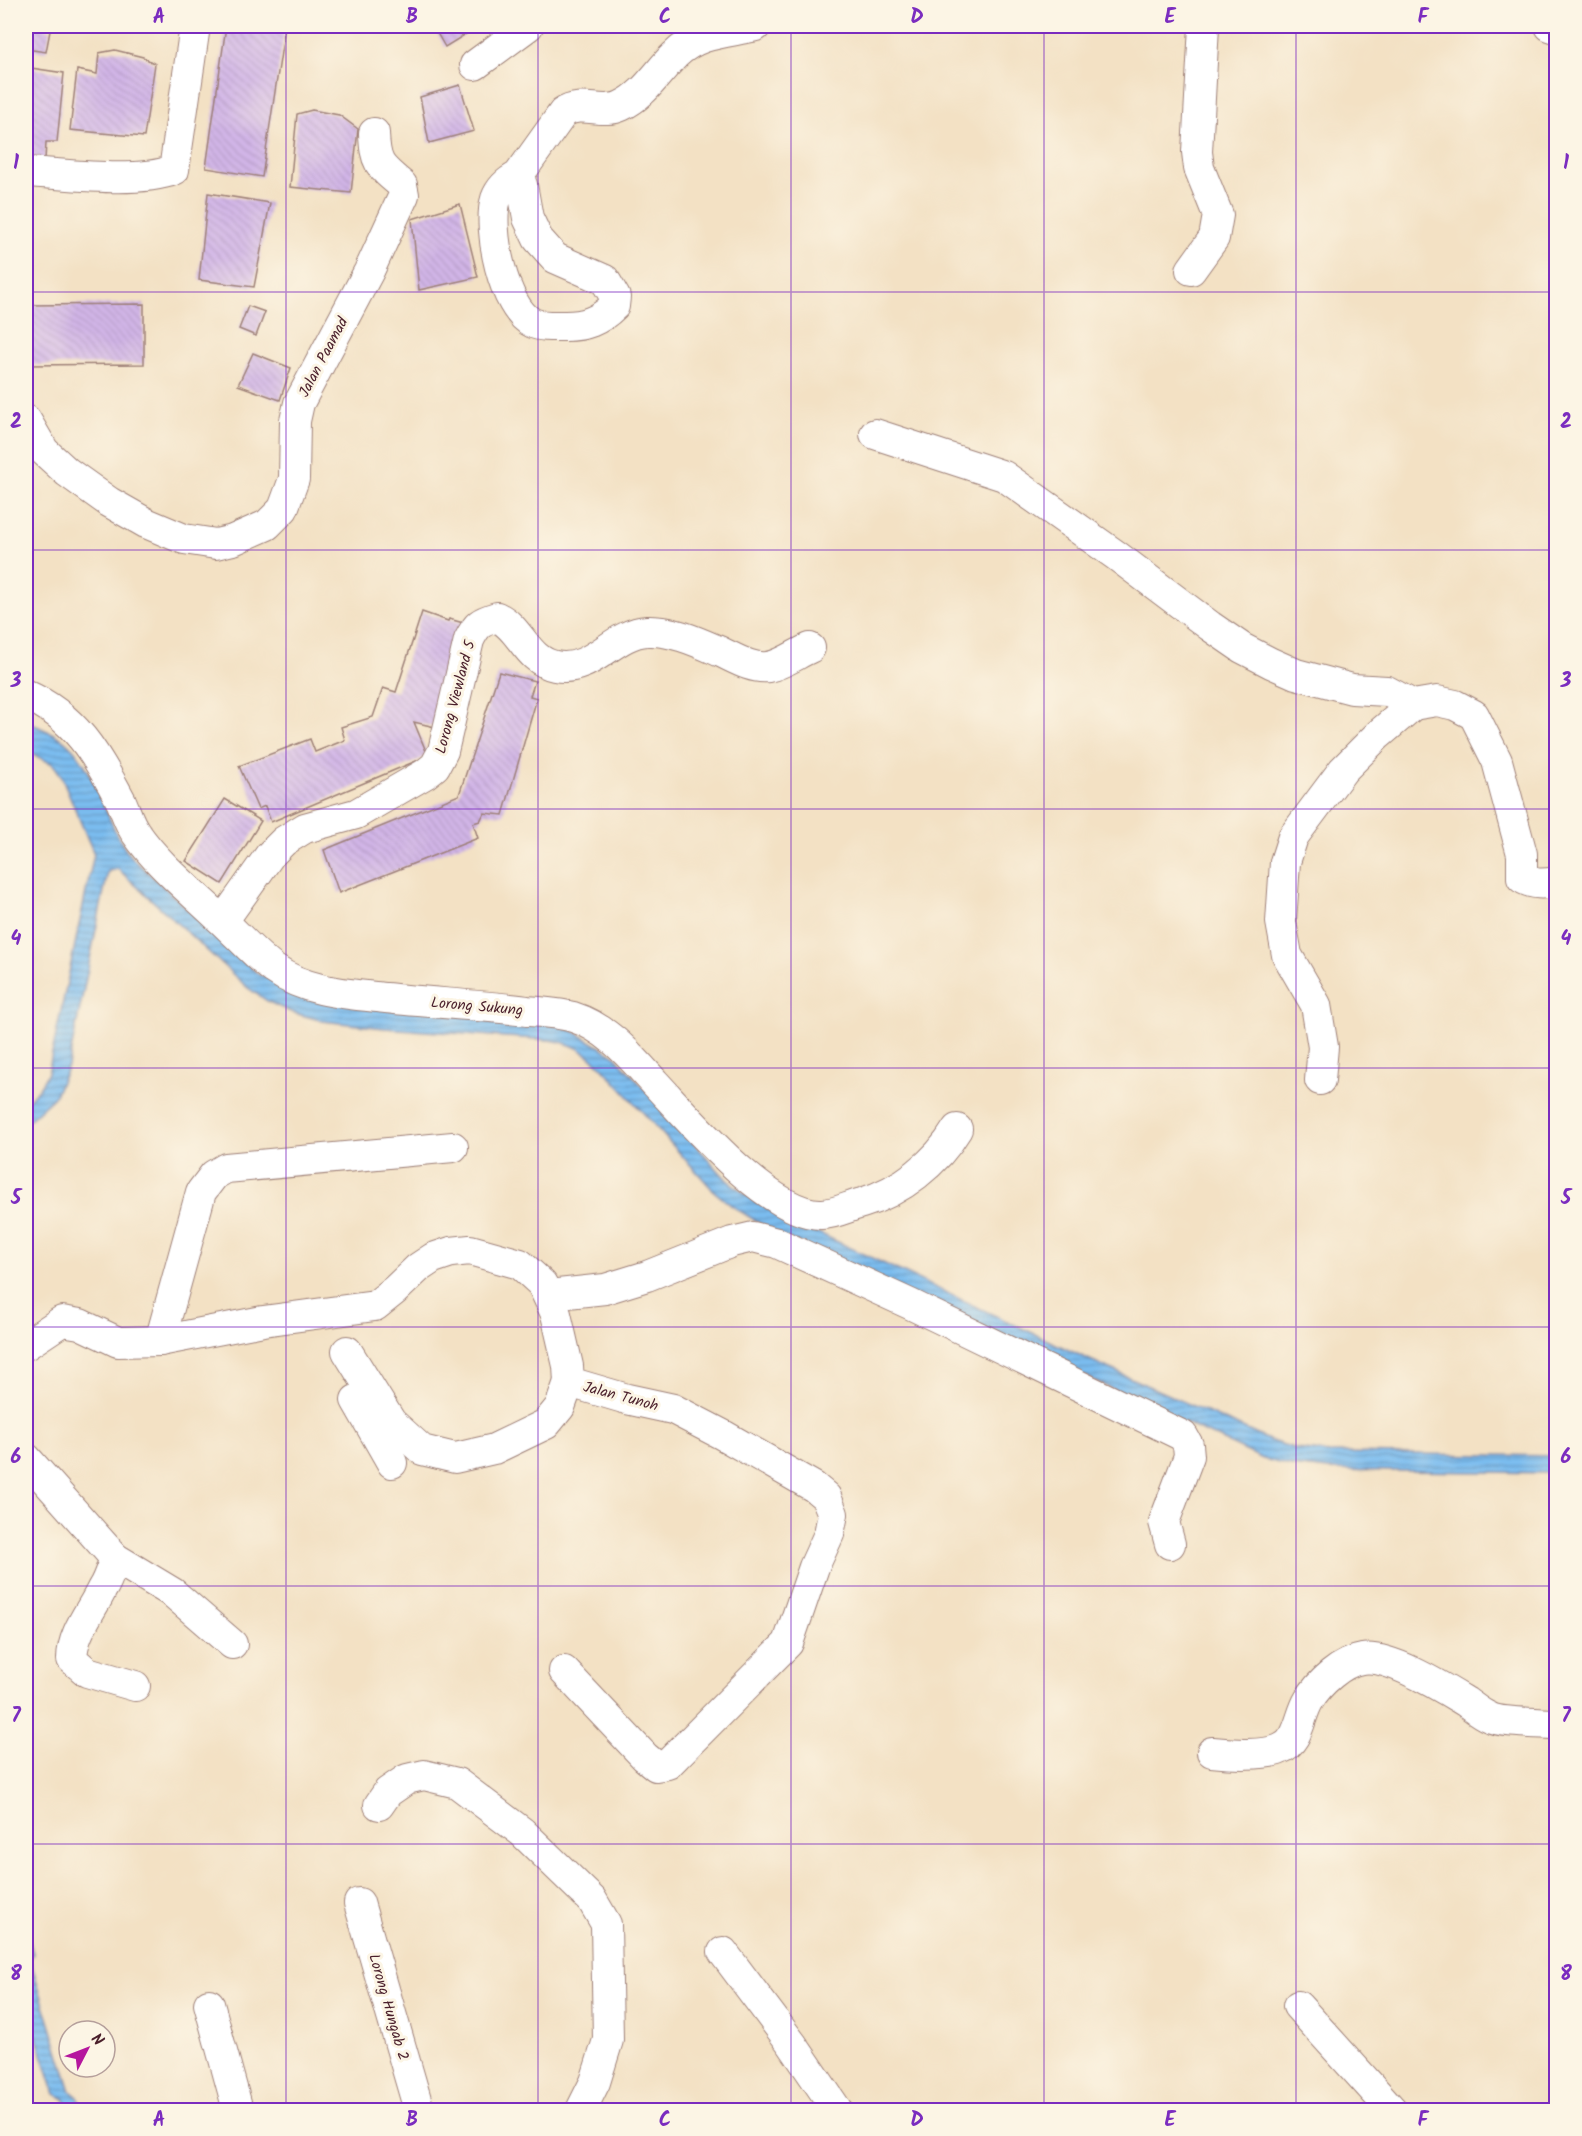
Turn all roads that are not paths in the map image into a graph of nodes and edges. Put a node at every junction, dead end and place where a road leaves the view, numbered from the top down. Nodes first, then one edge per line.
1 (195, 26) edge
2 (528, 26) edge
3 (756, 26) edge
4 (1204, 26) edge
5 (1550, 26) edge
6 (1557, 28) edge
7 (475, 65) dead end
8 (374, 133) dead end
9 (26, 172) edge
10 (518, 176) junction
11 (1191, 270) dead end
12 (26, 420) edge
13 (875, 435) dead end
14 (810, 648) dead end
15 (26, 694) edge
16 (1413, 705) junction
17 (1557, 882) edge
18 (223, 921) junction
19 (1320, 1080) dead end
20 (957, 1129) dead end
21 (453, 1147) dead end
22 (549, 1295) junction
23 (351, 1309) junction
24 (160, 1341) junction
25 (26, 1345) edge
26 (347, 1351) junction
27 (569, 1382) junction
28 (26, 1458) edge
29 (392, 1463) dead end
30 (1170, 1544) dead end
31 (115, 1558) junction
32 (232, 1644) dead end
33 (564, 1671) dead end
34 (135, 1686) dead end
35 (1557, 1724) edge
36 (1212, 1752) dead end
37 (379, 1805) dead end
38 (358, 1903) dead end
39 (723, 1952) dead end
40 (208, 2004) dead end
41 (1298, 2006) dead end
42 (238, 2110) edge
43 (419, 2110) edge
44 (581, 2110) edge
45 (837, 2110) edge
46 (1392, 2110) edge

1 - 9 street
2 - 7 street
3 - 10 street
4 - 11 street
5 - 6 street
8 - 12 street, Jalan Paamad
10 - 10 street
13 - 16 street
14 - 18 street, Lorong Viewland 5
15 - 18 street, Lorong Sukung
16 - 17 street
16 - 19 street
18 - 20 street, Lorong Sukung
21 - 24 street
22 - 23 street, Jalan Tunoh
22 - 27 street, Jalan Tunoh
22 - 30 street
23 - 24 street, Jalan Tunoh
23 - 26 street
24 - 25 street, Jalan Tunoh
26 - 27 street
26 - 29 street
27 - 33 street, Jalan Tunoh
28 - 31 street
31 - 32 street
31 - 34 street
35 - 36 street
37 - 44 street
38 - 43 street, Lorong Hungab 2
39 - 45 street
40 - 42 street
41 - 46 street

